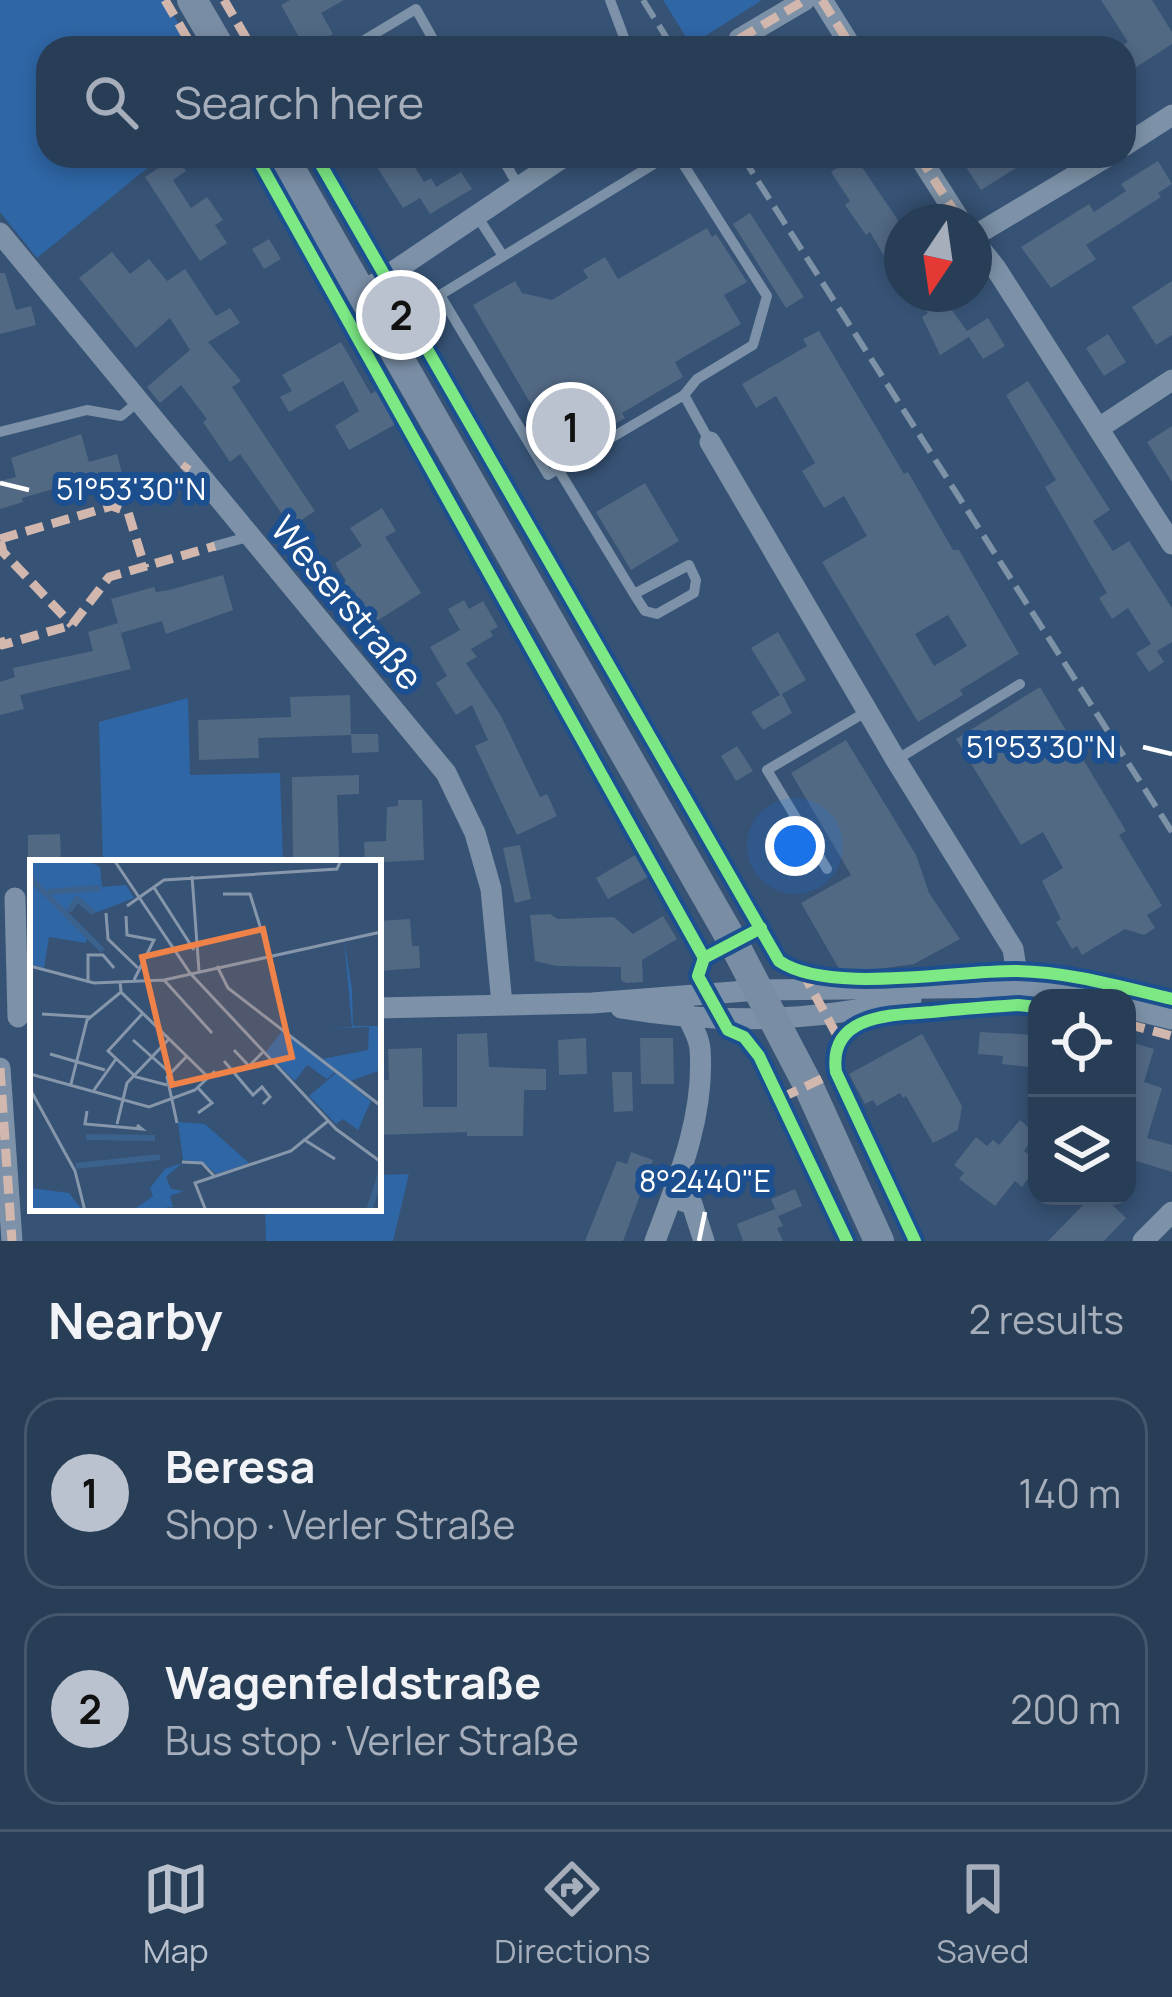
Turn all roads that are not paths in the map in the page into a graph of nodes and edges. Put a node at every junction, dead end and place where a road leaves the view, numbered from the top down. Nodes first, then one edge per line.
1 (192, 0) edge
2 (610, 0) edge
3 (805, 0) edge
4 (822, 0) edge
5 (213, 36) edge
6 (371, 36) edge
7 (431, 36) edge
8 (624, 36) edge
9 (744, 36) edge
10 (844, 36) edge
11 (1169, 124) edge
12 (1136, 140) edge
13 (290, 168) edge
14 (508, 168) edge
15 (547, 168) edge
16 (647, 168) edge
17 (686, 168) edge
18 (927, 168) edge
19 (1089, 168) edge
20 (519, 187) junction
21 (950, 204) edge
22 (477, 216) junction
23 (992, 228) edge
24 (0, 233) edge
25 (503, 256) junction
26 (992, 263) edge
27 (363, 292) junction
28 (1172, 380) edge
29 (684, 395) junction
30 (138, 402) junction
31 (1099, 428) junction
32 (0, 432) edge
33 (710, 442) joint
34 (558, 469) junction
35 (248, 537) junction
36 (1172, 544) edge
37 (215, 546) dead end
38 (634, 594) junction
39 (1020, 684) dead end
40 (868, 711) junction
41 (896, 760) junction
42 (827, 869) dead end
43 (15, 898) dead end
44 (1019, 987) junction
45 (1031, 989) edge
46 (759, 990) junction
47 (953, 990) junction
48 (677, 994) junction
49 (592, 1003) junction
50 (502, 1004) junction
51 (381, 1008) edge
52 (1136, 1010) edge
53 (17, 1017) edge
54 (687, 1017) junction
55 (1172, 1019) edge
56 (775, 1020) junction
57 (0, 1068) edge
58 (672, 1197) junction
59 (1172, 1213) edge
60 (13, 1241) edge
61 (655, 1241) edge
62 (704, 1241) edge
63 (879, 1241) edge
64 (1144, 1241) edge

1 - 5 main road
2 - 8 lane
3 - 9 street
4 - 10 street
6 - 7 lane
11 - 12 street
13 - 27 main road
14 - 20 lane
15 - 20 street
16 - 25 lane
17 - 29 lane
18 - 21 street
19 - 23 street
20 - 22 street
22 - 25 lane
22 - 27 street
24 - 30 street, Weserstraße
25 - 34 lane
26 - 31 street
27 - 46 main road
28 - 31 street
29 - 33 lane
29 - 34 lane
30 - 32 lane
30 - 35 street, Weserstraße
31 - 36 street
33 - 40 street
34 - 38 lane
35 - 37 lane
35 - 50 street, Weserstraße
38 - 38 lane
39 - 41 lane
40 - 41 street
40 - 42 lane
41 - 44 street
43 - 53 street
44 - 45 street
44 - 47 street
46 - 47 street
46 - 48 street
46 - 56 main road
47 - 56 street
48 - 49 street
48 - 54 street
49 - 50 street
49 - 54 street
50 - 51 street
52 - 55 street
54 - 56 street
54 - 58 street
56 - 63 main road
57 - 60 street
58 - 61 street
58 - 62 street
59 - 64 street

